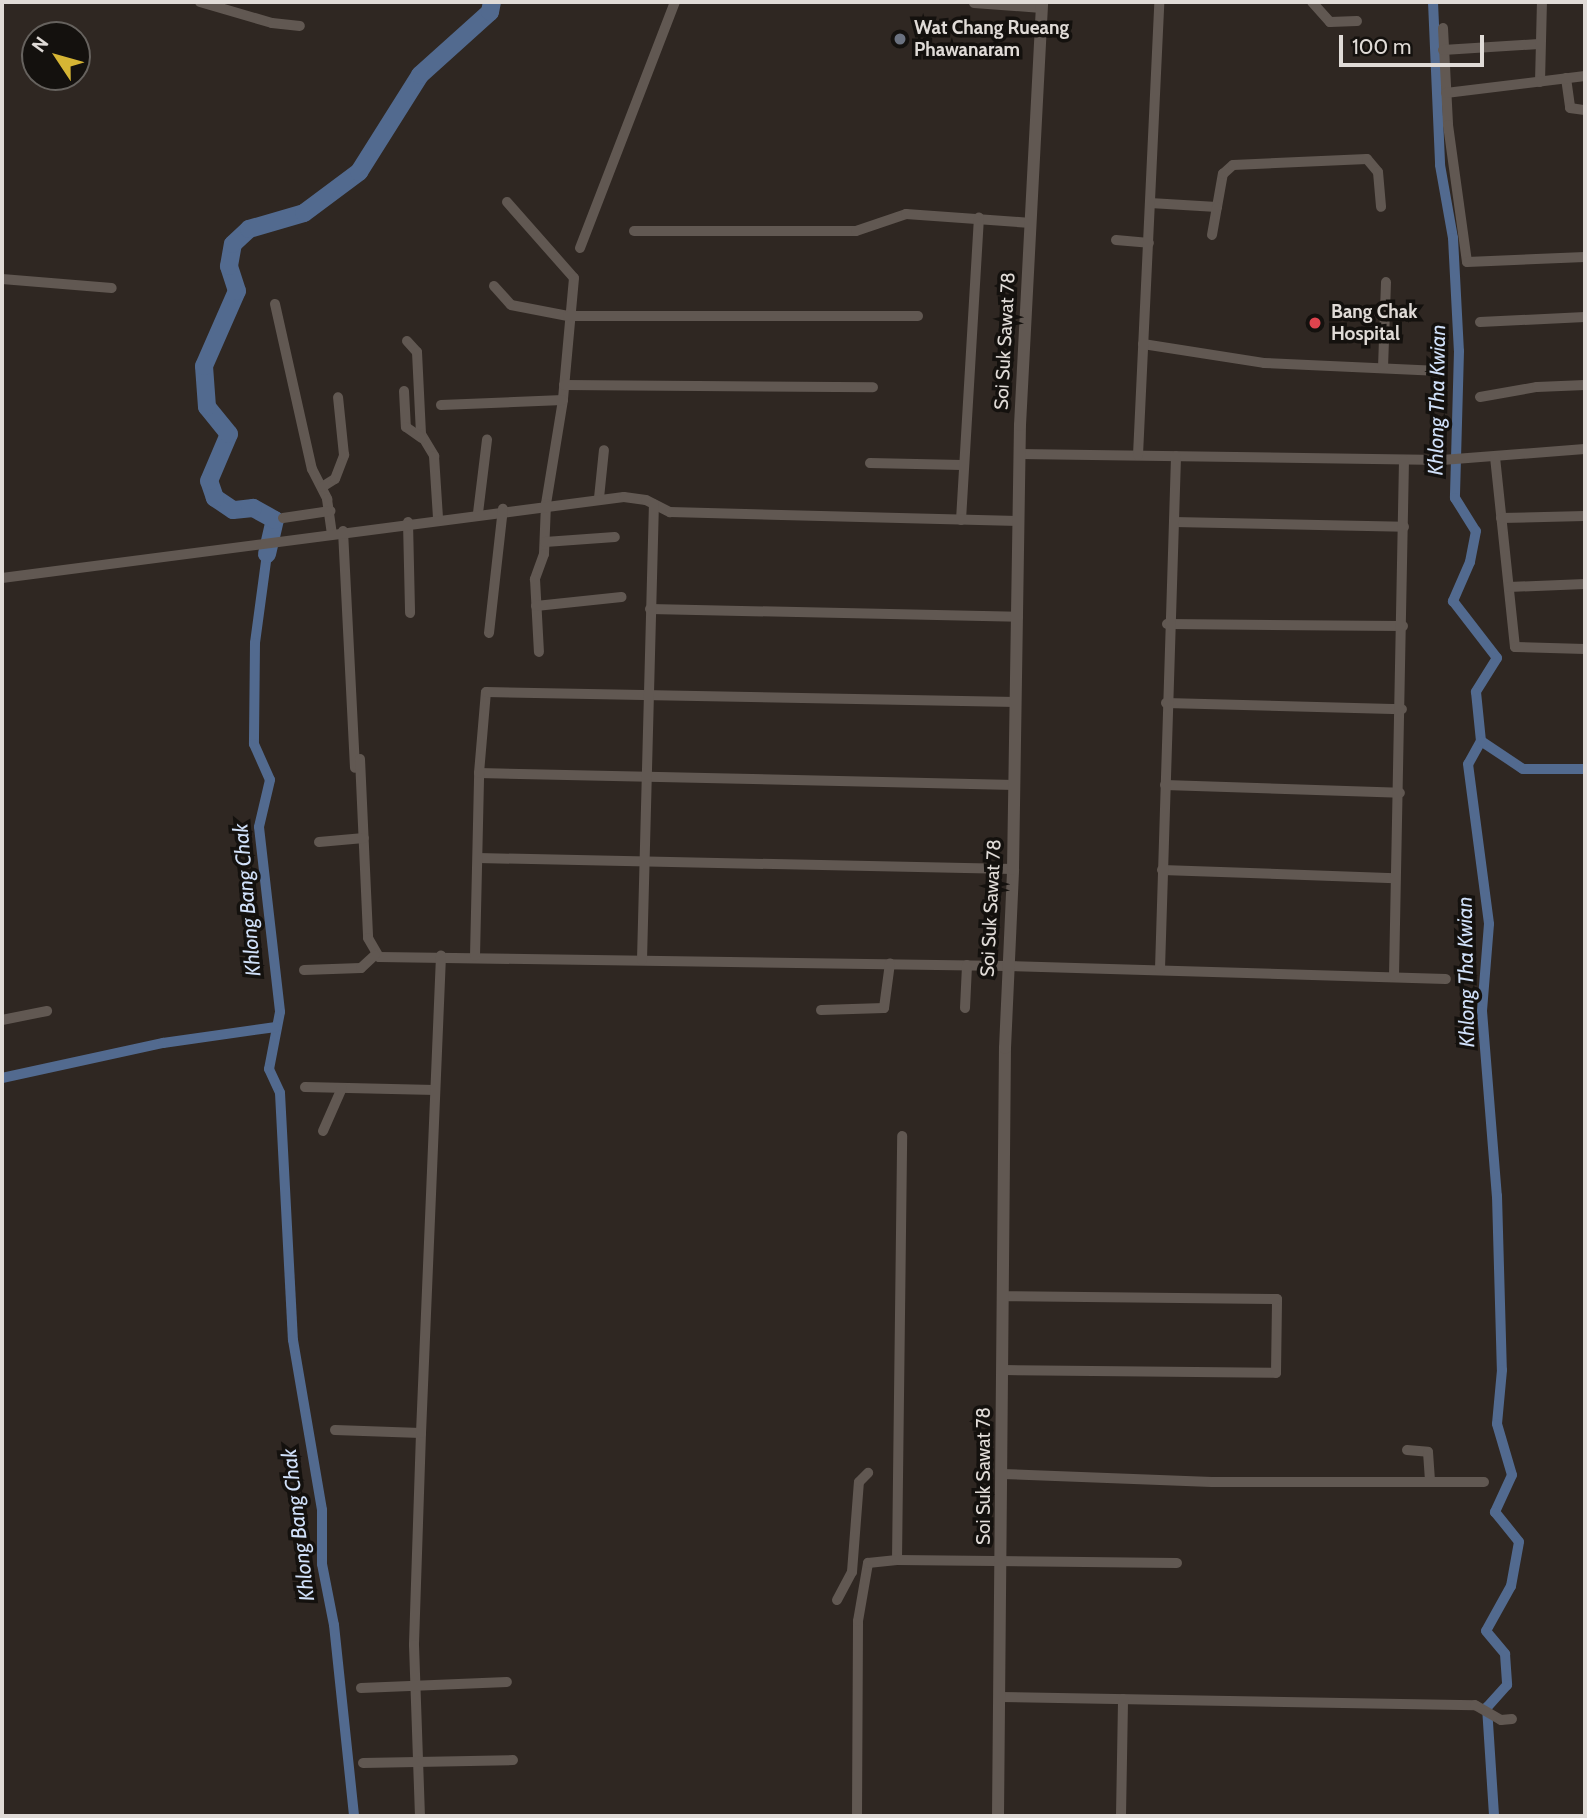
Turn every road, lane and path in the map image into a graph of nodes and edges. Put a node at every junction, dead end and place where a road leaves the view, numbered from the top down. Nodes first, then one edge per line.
1 (203, 2) edge
2 (675, 2) edge
3 (1159, 2) edge
4 (1312, 2) edge
5 (1542, 2) edge
6 (974, 3) edge
7 (1042, 5) edge
8 (1357, 21) dead end
9 (300, 26) dead end
10 (1443, 28) dead end
11 (1539, 44) junction
12 (1443, 50) junction
13 (1585, 76) edge
14 (1566, 78) junction
15 (1540, 82) junction
16 (1446, 93) junction
17 (1585, 110) edge
18 (507, 202) dead end
19 (1150, 203) junction
20 (1217, 207) junction
21 (1381, 207) dead end
22 (979, 219) junction
23 (1031, 223) junction
24 (634, 231) dead end
25 (1212, 235) dead end
26 (1116, 240) dead end
27 (1149, 243) junction
28 (580, 248) dead end
29 (1585, 257) edge
30 (2, 279) edge
31 (1387, 282) dead end
32 (494, 286) dead end
33 (112, 288) dead end
34 (275, 304) dead end
35 (568, 316) junction
36 (918, 316) dead end
37 (1585, 317) edge
38 (1480, 322) dead end
39 (407, 341) dead end
40 (1143, 344) junction
41 (1383, 368) junction
42 (1440, 371) dead end
43 (1585, 384) edge
44 (564, 385) junction
45 (873, 387) dead end
46 (404, 391) dead end
47 (338, 397) dead end
48 (1480, 397) dead end
49 (563, 400) junction
50 (441, 405) dead end
51 (422, 438) junction
52 (487, 440) dead end
53 (1585, 449) edge
54 (604, 450) dead end
55 (1019, 454) junction
56 (1138, 455) junction
57 (1176, 456) junction
58 (1495, 457) junction
59 (1404, 460) junction
60 (870, 463) dead end
61 (962, 465) junction
62 (322, 487) junction
63 (599, 498) junction
64 (546, 504) junction
65 (653, 504) junction
66 (503, 509) junction
67 (330, 511) junction
68 (478, 513) junction
69 (1585, 516) edge
70 (283, 518) dead end
71 (438, 518) junction
72 (1501, 518) junction
73 (961, 520) junction
74 (408, 522) junction
75 (1019, 522) junction
76 (1174, 522) junction
77 (1404, 527) junction
78 (337, 532) junction
79 (615, 537) dead end
80 (545, 542) junction
81 (2, 578) edge
82 (1585, 584) edge
83 (1509, 587) junction
84 (622, 597) dead end
85 (536, 606) junction
86 (650, 609) junction
87 (410, 613) dead end
88 (1018, 617) junction
89 (1167, 624) junction
90 (1403, 626) junction
91 (489, 634) dead end
92 (1585, 649) edge
93 (539, 652) dead end
94 (650, 694) junction
95 (1016, 702) junction
96 (1166, 703) junction
97 (1402, 709) junction
98 (360, 759) dead end
99 (479, 773) junction
100 (648, 776) junction
101 (1014, 785) junction
102 (1164, 785) junction
103 (1400, 793) junction
104 (358, 814) dead end
105 (364, 838) junction
106 (319, 842) dead end
107 (478, 858) junction
108 (645, 861) junction
109 (1013, 869) junction
110 (1163, 870) junction
111 (1395, 878) junction
112 (375, 956) junction
113 (441, 956) junction
114 (475, 956) junction
115 (642, 960) junction
116 (890, 963) junction
117 (967, 965) junction
118 (1007, 965) junction
119 (304, 970) dead end
120 (1160, 970) junction
121 (1394, 976) junction
122 (1447, 979) dead end
123 (965, 1008) dead end
124 (821, 1010) dead end
125 (47, 1011) dead end
126 (2, 1020) edge
127 (305, 1087) dead end
128 (342, 1087) junction
129 (435, 1090) junction
130 (323, 1131) dead end
131 (902, 1136) dead end
132 (1005, 1296) junction
133 (1003, 1370) junction
134 (335, 1430) dead end
135 (421, 1433) junction
136 (1408, 1450) dead end
137 (868, 1473) dead end
138 (1002, 1474) junction
139 (1430, 1482) junction
140 (1484, 1482) dead end
141 (853, 1559) junction
142 (897, 1560) junction
143 (1003, 1560) junction
144 (868, 1563) junction
145 (1177, 1563) dead end
146 (837, 1600) dead end
147 (507, 1682) dead end
148 (416, 1686) junction
149 (361, 1688) dead end
150 (1000, 1698) junction
151 (1123, 1699) junction
152 (1507, 1720) dead end
153 (513, 1760) dead end
154 (417, 1762) junction
155 (363, 1763) dead end
156 (420, 1816) edge
157 (857, 1816) edge
158 (998, 1816) edge
159 (1121, 1816) edge

1 - 9 street
2 - 28 street
3 - 19 street
4 - 8 street
5 - 11 street
6 - 7 street
7 - 23 street, Soi Suk Sawat 78
10 - 12 street
11 - 12 street
11 - 15 street
12 - 16 street
13 - 14 street
14 - 15 street
14 - 17 street
15 - 16 street
16 - 29 street
18 - 35 street
19 - 20 street
19 - 27 street
20 - 21 street
20 - 25 street
22 - 23 street
22 - 24 street
22 - 61 street
23 - 55 street, Soi Suk Sawat 78
26 - 27 street
27 - 40 street
30 - 33 street
31 - 41 street
32 - 35 street
34 - 62 street
35 - 36 street
35 - 44 street
37 - 38 street
39 - 51 street
40 - 41 street
40 - 56 street
41 - 42 street
43 - 48 street
44 - 45 street
44 - 49 street
46 - 51 street
47 - 62 street
49 - 50 street
49 - 64 street
51 - 71 street
52 - 68 street
53 - 58 street
54 - 63 street
55 - 56 street
55 - 75 street, Soi Suk Sawat 78
56 - 57 street
57 - 59 street
57 - 76 street
58 - 59 street
58 - 72 street
59 - 77 street
60 - 61 street
61 - 73 street
62 - 67 street
63 - 64 street
63 - 65 street
64 - 66 street
64 - 80 street
65 - 73 street
65 - 86 street
66 - 68 street
66 - 91 street
67 - 70 street
67 - 78 street
68 - 71 street
69 - 72 street
71 - 74 street
72 - 83 street
73 - 75 street
74 - 78 street
74 - 87 street
75 - 88 street, Soi Suk Sawat 78
76 - 77 street
76 - 89 street
77 - 90 street
78 - 81 street
78 - 104 street
79 - 80 street
80 - 85 street
82 - 83 street
83 - 92 street
84 - 85 street
85 - 93 street
86 - 88 street
86 - 94 street
88 - 95 street, Soi Suk Sawat 78
89 - 90 street
89 - 96 street
90 - 97 street
94 - 95 street
94 - 99 street
94 - 100 street
95 - 101 street, Soi Suk Sawat 78
96 - 97 street
96 - 102 street
97 - 103 street
98 - 105 street
99 - 100 street
99 - 107 street
100 - 101 street
100 - 108 street
101 - 109 street, Soi Suk Sawat 78
102 - 103 street
102 - 110 street
103 - 111 street
105 - 106 street
105 - 112 street
107 - 108 street
107 - 114 street
108 - 109 street
108 - 115 street
109 - 118 street, Soi Suk Sawat 78
110 - 111 street
110 - 120 street
111 - 121 street
112 - 113 street
112 - 119 street
113 - 114 street
113 - 129 street
114 - 115 street
115 - 116 street
116 - 117 street
116 - 124 street
117 - 118 street
117 - 123 street
118 - 120 street
118 - 132 street, Soi Suk Sawat 78
120 - 121 street
121 - 122 street
125 - 126 street
127 - 128 street
128 - 129 street
128 - 130 street
129 - 135 street
131 - 142 street
132 - 133 street, Soi Suk Sawat 78
132 - 133 street
133 - 138 street, Soi Suk Sawat 78
134 - 135 street
135 - 148 street
136 - 139 street
137 - 141 street
138 - 139 street
138 - 143 street, Soi Suk Sawat 78
139 - 140 street
141 - 144 street
141 - 146 street
142 - 143 street
142 - 144 street
143 - 145 street
143 - 150 street, Soi Suk Sawat 78
144 - 157 street
147 - 148 street
148 - 149 street
148 - 154 street
150 - 151 street
150 - 158 street, Soi Suk Sawat 78
151 - 152 street
151 - 159 street
153 - 154 street
154 - 155 street
154 - 156 street

